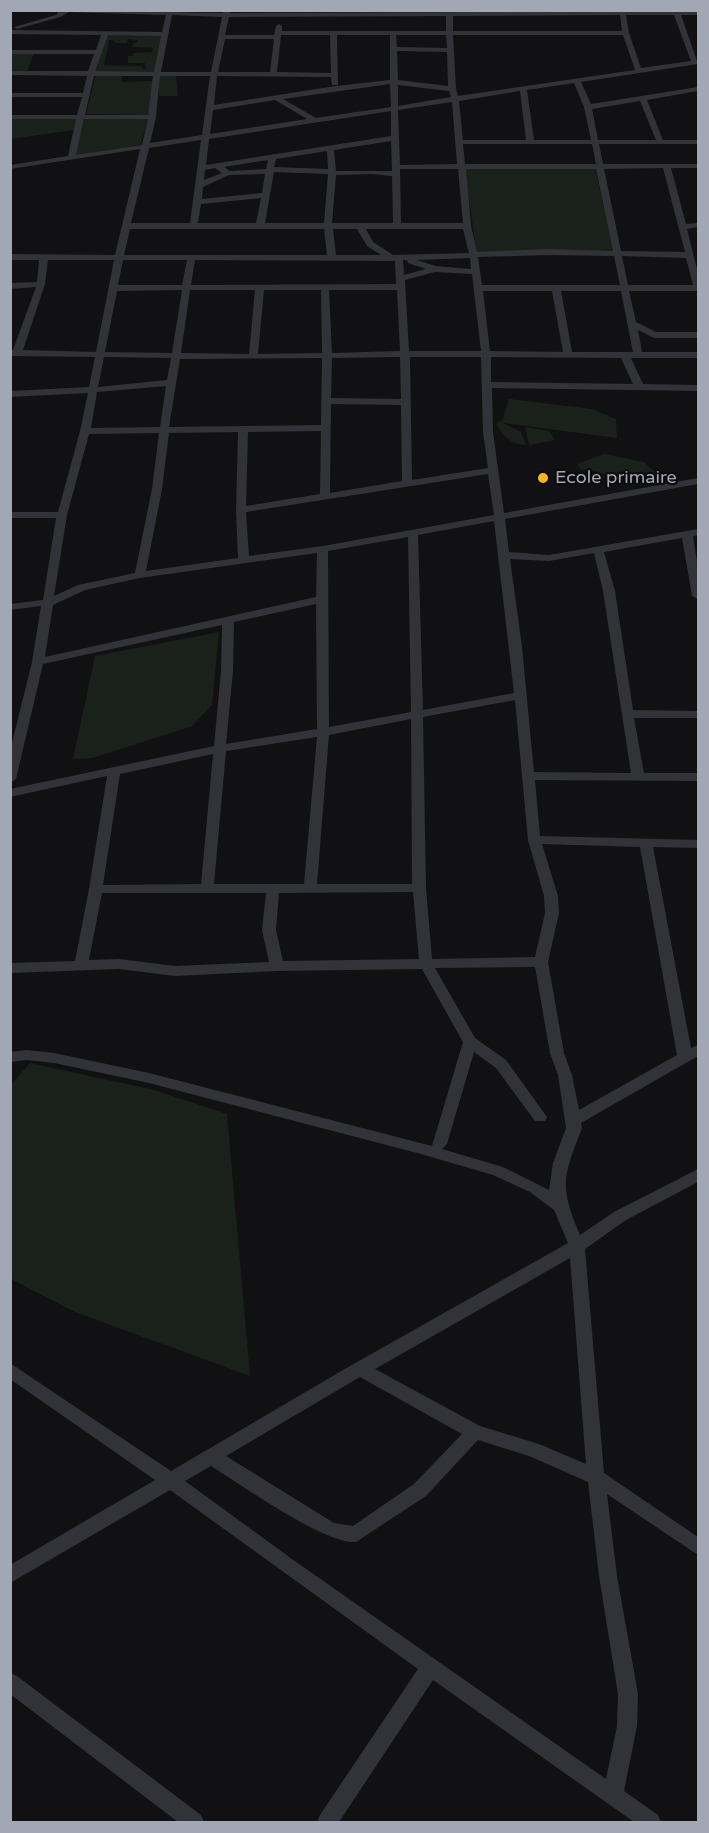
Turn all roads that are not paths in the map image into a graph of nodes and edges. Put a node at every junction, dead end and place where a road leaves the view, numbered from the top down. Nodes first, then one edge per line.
1 (64, 11) edge
2 (169, 12) edge
3 (280, 12) edge
4 (449, 12) edge
5 (509, 12) edge
6 (622, 12) edge
7 (677, 12) edge
8 (227, 13) edge
9 (699, 14) edge
10 (10, 30) edge
11 (105, 33) junction
12 (333, 33) junction
13 (449, 33) junction
14 (626, 33) junction
15 (164, 34) junction
16 (393, 34) junction
17 (278, 35) junction
18 (221, 37) junction
19 (393, 49) junction
20 (452, 50) junction
21 (10, 52) edge
22 (98, 52) junction
23 (697, 62) edge
24 (639, 72) junction
25 (10, 73) edge
26 (92, 73) junction
27 (157, 74) junction
28 (214, 74) junction
29 (273, 75) junction
30 (333, 75) junction
31 (393, 82) junction
32 (576, 82) junction
33 (336, 88) junction
34 (699, 89) edge
35 (523, 90) junction
36 (453, 94) junction
37 (10, 95) edge
38 (87, 95) junction
39 (277, 98) junction
40 (643, 98) junction
41 (588, 107) junction
42 (211, 108) junction
43 (393, 108) junction
44 (81, 116) junction
45 (10, 117) edge
46 (152, 117) junction
47 (314, 120) junction
48 (206, 136) junction
49 (394, 138) junction
50 (660, 141) junction
51 (459, 142) junction
52 (530, 142) junction
53 (595, 142) junction
54 (699, 142) edge
55 (144, 146) junction
56 (330, 148) junction
57 (395, 157) junction
58 (71, 158) junction
59 (272, 158) junction
60 (215, 166) junction
61 (600, 166) junction
62 (699, 166) edge
63 (10, 167) edge
64 (462, 167) junction
65 (666, 167) junction
66 (202, 168) junction
67 (270, 170) junction
68 (395, 170) junction
69 (332, 172) junction
70 (228, 173) junction
71 (203, 183) junction
72 (266, 195) junction
73 (197, 202) junction
74 (699, 225) edge
75 (126, 226) junction
76 (194, 226) junction
77 (260, 226) junction
78 (328, 226) junction
79 (360, 226) junction
80 (397, 226) junction
81 (468, 226) junction
82 (681, 227) junction
83 (618, 255) junction
84 (689, 255) junction
85 (474, 256) junction
86 (10, 257) edge
87 (44, 257) junction
88 (119, 257) junction
89 (332, 258) junction
90 (398, 258) junction
91 (191, 259) junction
92 (435, 269) junction
93 (476, 272) junction
94 (400, 283) junction
95 (41, 284) junction
96 (10, 286) edge
97 (186, 287) junction
98 (242, 287) junction
99 (260, 287) junction
100 (325, 287) junction
101 (361, 287) junction
102 (114, 288) junction
103 (477, 288) junction
104 (556, 288) junction
105 (626, 288) junction
106 (259, 302) junction
107 (326, 308) junction
108 (633, 324) junction
109 (654, 335) junction
110 (699, 335) edge
111 (699, 339) edge
112 (14, 353) edge
113 (101, 353) junction
114 (405, 354) junction
115 (486, 354) junction
116 (568, 355) junction
117 (625, 355) junction
118 (638, 355) junction
119 (665, 355) junction
120 (676, 355) junction
121 (699, 355) edge
122 (176, 356) junction
123 (253, 357) junction
124 (327, 357) junction
125 (173, 382) junction
126 (487, 385) junction
127 (639, 387) junction
128 (699, 388) edge
129 (93, 390) junction
130 (10, 393) edge
131 (326, 401) junction
132 (405, 402) junction
133 (326, 428) junction
134 (165, 430) junction
135 (243, 430) junction
136 (85, 431) junction
137 (492, 470) junction
138 (699, 481) edge
139 (406, 484) junction
140 (325, 496) junction
141 (241, 510) junction
142 (10, 515) edge
143 (62, 515) junction
144 (499, 518) junction
145 (413, 532) junction
146 (693, 533) edge
147 (323, 549) junction
148 (598, 550) junction
149 (503, 555) junction
150 (244, 561) junction
151 (140, 575) junction
152 (699, 596) edge
153 (320, 600) junction
154 (50, 602) junction
155 (10, 607) edge
156 (228, 620) junction
157 (38, 662) junction
158 (520, 695) junction
159 (627, 714) junction
160 (699, 714) edge
161 (417, 715) junction
162 (323, 732) junction
163 (218, 749) junction
164 (114, 770) junction
165 (528, 776) junction
166 (638, 777) junction
167 (699, 777) edge
168 (10, 779) edge
169 (10, 793) edge
170 (534, 840) junction
171 (646, 844) junction
172 (699, 844) edge
173 (273, 887) junction
174 (310, 887) junction
175 (207, 888) junction
176 (418, 888) junction
177 (96, 889) junction
178 (541, 962) junction
179 (81, 964) junction
180 (426, 964) junction
181 (277, 966) junction
182 (10, 968) edge
183 (470, 1042) junction
184 (692, 1053) edge
185 (10, 1057) edge
186 (540, 1117) dead end
187 (573, 1120) junction
188 (439, 1144) dead end
189 (699, 1175) edge
190 (560, 1206) junction
191 (577, 1246) junction
192 (361, 1369) junction
193 (10, 1370) edge
194 (475, 1432) junction
195 (212, 1457) junction
196 (596, 1478) junction
197 (171, 1481) junction
198 (699, 1547) edge
199 (10, 1575) edge
200 (431, 1667) junction
201 (10, 1682) edge
202 (613, 1796) junction
203 (194, 1822) edge
204 (327, 1822) edge
205 (651, 1822) edge

1 - 2 street
1 - 10 street
2 - 8 street
2 - 15 street
3 - 4 street
3 - 8 street
3 - 17 street
4 - 5 street
4 - 13 street
5 - 6 street
6 - 7 street
6 - 14 street
7 - 9 street
7 - 23 street
8 - 18 street
10 - 11 street
11 - 15 street
11 - 22 street
12 - 16 street
12 - 17 street
12 - 30 street
13 - 14 street
13 - 16 street
13 - 20 street
14 - 24 street
15 - 27 street
16 - 19 street
17 - 18 street
17 - 29 street
18 - 28 street
19 - 20 street
19 - 31 street
20 - 36 street
21 - 22 street
22 - 26 street
23 - 24 street
24 - 32 street
25 - 26 street
26 - 27 street
26 - 38 street
27 - 28 street
27 - 46 street
28 - 29 street
28 - 42 street
29 - 30 street
30 - 33 street
31 - 33 street
31 - 36 street
31 - 43 street
32 - 35 street
32 - 41 street
33 - 39 street
34 - 40 street
35 - 36 street
35 - 52 street
36 - 43 street
36 - 51 street
37 - 38 street
38 - 44 street
39 - 42 street
39 - 47 street
40 - 41 street
40 - 50 street
41 - 53 street
42 - 48 street
43 - 47 street
43 - 49 street
44 - 45 street
44 - 46 street
44 - 58 street
46 - 55 street
47 - 48 street
48 - 55 street
48 - 66 street
49 - 56 street
49 - 57 street
50 - 53 street
50 - 54 street
51 - 52 street
51 - 64 street
52 - 53 street
53 - 61 street
55 - 58 street
55 - 75 street
56 - 59 street
56 - 69 street
57 - 64 street
57 - 68 street
58 - 63 street
59 - 60 street
59 - 67 street
60 - 66 street
60 - 70 street
60 - 71 street
61 - 64 street
61 - 65 street
61 - 83 street
62 - 65 street
64 - 68 street
64 - 81 street
65 - 82 street
66 - 71 street
67 - 69 street
67 - 70 street
67 - 72 street
68 - 69 street
68 - 80 street
69 - 78 street
70 - 71 street
71 - 73 street
72 - 73 street
72 - 77 street
73 - 76 street
74 - 82 street
75 - 76 street
75 - 88 street
76 - 77 street
77 - 78 street
78 - 79 street
78 - 89 street
79 - 80 street
79 - 90 street
80 - 81 street
81 - 85 street
82 - 84 street
83 - 84 street
83 - 85 street
83 - 105 street
84 - 105 street
85 - 90 street
85 - 93 street
86 - 87 street
87 - 88 street
87 - 95 street
88 - 91 street
88 - 102 street
89 - 90 street
89 - 91 street
90 - 92 street
90 - 94 street
91 - 97 street
92 - 93 street
92 - 94 street
93 - 103 street
94 - 101 street
94 - 114 street
95 - 96 street
95 - 112 street
97 - 98 street
97 - 102 street
97 - 122 street
98 - 99 street
98 - 106 street
99 - 100 street
99 - 106 street
100 - 101 street
100 - 107 street
101 - 107 street
102 - 113 street
103 - 104 street
103 - 115 street
104 - 105 street
104 - 116 street
105 - 108 street
106 - 123 street
107 - 124 street
108 - 109 street
108 - 118 street
109 - 110 street
109 - 119 street
111 - 120 street
112 - 113 street
113 - 122 street
113 - 129 street
114 - 115 street
114 - 124 street
114 - 132 street
115 - 116 street
115 - 126 street
116 - 117 street
117 - 118 street
117 - 127 street
118 - 119 street
119 - 120 street
120 - 121 street
122 - 123 street
122 - 125 street
123 - 124 street
124 - 131 street
125 - 129 street
125 - 134 street
126 - 127 street
126 - 137 street
127 - 128 street
129 - 130 street
129 - 136 street
131 - 132 street
131 - 133 street
132 - 139 street
133 - 135 street
133 - 140 street
134 - 135 street
134 - 136 street
134 - 151 street
135 - 141 street
136 - 143 street
137 - 139 street
137 - 144 street
138 - 144 street
139 - 140 street
140 - 141 street
141 - 150 street
142 - 143 street
143 - 154 street
144 - 145 street
144 - 149 street
145 - 147 street
145 - 161 street
146 - 148 street
146 - 152 street
147 - 150 street
147 - 153 street
148 - 149 street
148 - 159 street
149 - 158 street
150 - 151 street
151 - 154 street
153 - 156 street
153 - 162 street
154 - 155 street
154 - 157 street
156 - 157 street
156 - 163 street
157 - 168 street
158 - 161 street
158 - 165 street
159 - 160 street
159 - 166 street
161 - 162 street
161 - 176 street
162 - 163 street
162 - 174 street
163 - 164 street
163 - 175 street
164 - 169 street
164 - 177 street
165 - 166 street
165 - 170 street
166 - 167 street
170 - 171 street
170 - 178 street
171 - 172 street
171 - 184 street
173 - 174 street
173 - 175 street
173 - 181 street
174 - 176 street
175 - 177 street
176 - 180 street
177 - 179 street
178 - 180 street
178 - 187 street
179 - 181 street
179 - 182 street
180 - 181 street
180 - 183 street
183 - 186 street
183 - 188 street
184 - 187 street
185 - 190 street
187 - 190 street
189 - 191 street
190 - 191 street
191 - 192 street
191 - 196 street
192 - 194 street
192 - 195 street
193 - 197 street
194 - 195 street
194 - 196 street
195 - 197 street
196 - 198 street
196 - 202 street
197 - 199 street
197 - 200 street
200 - 202 street
200 - 204 street
201 - 203 street
202 - 205 street

